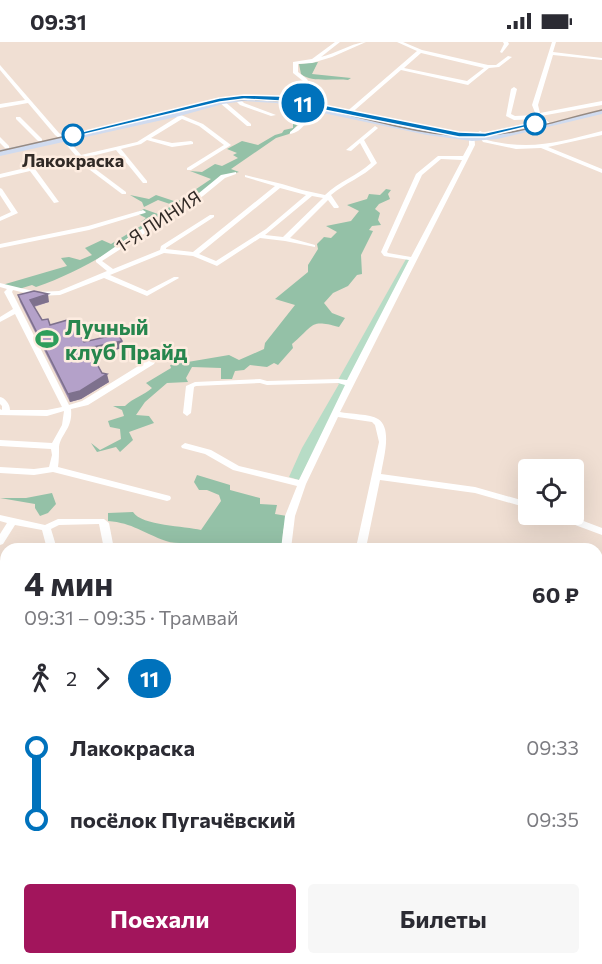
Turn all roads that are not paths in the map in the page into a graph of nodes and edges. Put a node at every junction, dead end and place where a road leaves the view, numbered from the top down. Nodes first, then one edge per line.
1 (338, 42) edge
2 (364, 42) edge
3 (399, 42) edge
4 (505, 42) edge
5 (554, 42) edge
6 (420, 51) junction
7 (502, 52) dead end
8 (550, 53) junction
9 (510, 57) dead end
10 (602, 59) edge
11 (315, 63) junction
12 (0, 67) edge
13 (488, 67) junction
14 (399, 68) junction
15 (2, 74) edge
16 (514, 89) dead end
17 (238, 100) junction
18 (28, 101) junction
19 (222, 102) junction
20 (292, 102) junction
21 (602, 105) edge
22 (0, 106) edge
23 (311, 108) junction
24 (602, 112) edge
25 (348, 113) junction
26 (178, 116) junction
27 (273, 116) dead end
28 (43, 118) junction
29 (542, 119) junction
30 (249, 124) dead end
31 (375, 128) dead end
32 (292, 132) dead end
33 (602, 133) edge
34 (476, 135) junction
35 (62, 138) junction
36 (0, 139) edge
37 (148, 139) junction
38 (40, 140) junction
39 (361, 140) junction
40 (191, 143) dead end
41 (544, 148) junction
42 (118, 149) junction
43 (2, 150) edge
44 (349, 150) dead end
45 (80, 157) junction
46 (465, 158) junction
47 (31, 168) junction
48 (189, 169) dead end
49 (602, 171) edge
50 (234, 173) dead end
51 (0, 176) edge
52 (247, 176) dead end
53 (144, 181) dead end
54 (279, 185) junction
55 (0, 190) edge
56 (123, 193) dead end
57 (311, 194) junction
58 (328, 197) junction
59 (56, 202) dead end
60 (336, 207) dead end
61 (142, 212) dead end
62 (212, 216) dead end
63 (0, 219) edge
64 (259, 236) junction
65 (285, 239) junction
66 (0, 246) edge
67 (313, 246) dead end
68 (163, 251) junction
69 (194, 254) junction
70 (413, 259) junction
71 (113, 272) junction
72 (104, 275) junction
73 (176, 278) dead end
74 (0, 285) edge
75 (10, 290) junction
76 (15, 311) junction
77 (0, 320) edge
78 (151, 362) dead end
79 (350, 383) junction
80 (0, 399) edge
81 (67, 408) junction
82 (3, 412) edge
83 (187, 413) dead end
84 (335, 414) junction
85 (0, 443) edge
86 (55, 446) junction
87 (185, 446) dead end
88 (53, 470) junction
89 (0, 471) edge
90 (375, 476) junction
91 (302, 484) junction
92 (167, 498) dead end
93 (518, 502) edge
94 (0, 518) edge
95 (13, 521) junction
96 (583, 525) edge
97 (46, 528) junction
98 (602, 532) edge
99 (0, 542) edge
100 (50, 543) edge
101 (108, 543) edge
102 (287, 543) edge
103 (362, 543) edge

1 - 11 street
2 - 11 street
3 - 6 street
4 - 7 street
5 - 8 street
6 - 13 street
6 - 14 street
8 - 10 street
8 - 29 street
9 - 13 street
11 - 20 street
12 - 15 street
13 - 14 street
14 - 25 street
15 - 18 street
16 - 29 street
17 - 19 main road
17 - 20 main road
17 - 27 street
18 - 22 street
18 - 28 street
19 - 26 main road
19 - 30 street
20 - 23 main road
20 - 25 main road
20 - 35 main road
21 - 29 main road
23 - 25 main road
23 - 32 street
24 - 29 main road
25 - 34 main road
26 - 35 main road
26 - 37 street
26 - 48 street
28 - 35 street
28 - 38 street
29 - 34 main road
31 - 39 street
33 - 41 street
34 - 41 street
34 - 46 street
35 - 38 main road
35 - 43 main road
35 - 45 street
36 - 43 street
37 - 40 street
37 - 42 street
38 - 43 main road
39 - 44 street
39 - 58 street
41 - 49 street
42 - 45 street
42 - 53 street
45 - 47 street
45 - 56 street
46 - 70 street
46 - 70 street
47 - 51 street
47 - 59 street
50 - 71 street, 1-Я ЛИНИЯ
52 - 54 street
54 - 57 street
54 - 69 street
55 - 63 street
57 - 58 street
57 - 64 street
58 - 60 street
58 - 65 street
61 - 66 street
62 - 68 street
64 - 65 street
64 - 69 street
65 - 67 street
68 - 69 street
68 - 71 street
70 - 79 street
71 - 72 street
72 - 73 street
72 - 75 street
74 - 75 street
75 - 76 street
76 - 77 street
76 - 81 street
78 - 81 street
79 - 83 street
79 - 84 street
80 - 82 street
81 - 82 street
81 - 86 street
84 - 90 street
84 - 91 street
85 - 86 street
86 - 88 street
87 - 91 street
88 - 89 street
88 - 92 street
90 - 93 street
90 - 103 street
91 - 102 street
94 - 95 street
95 - 97 street
95 - 99 street
96 - 98 street
97 - 100 street
97 - 101 street

